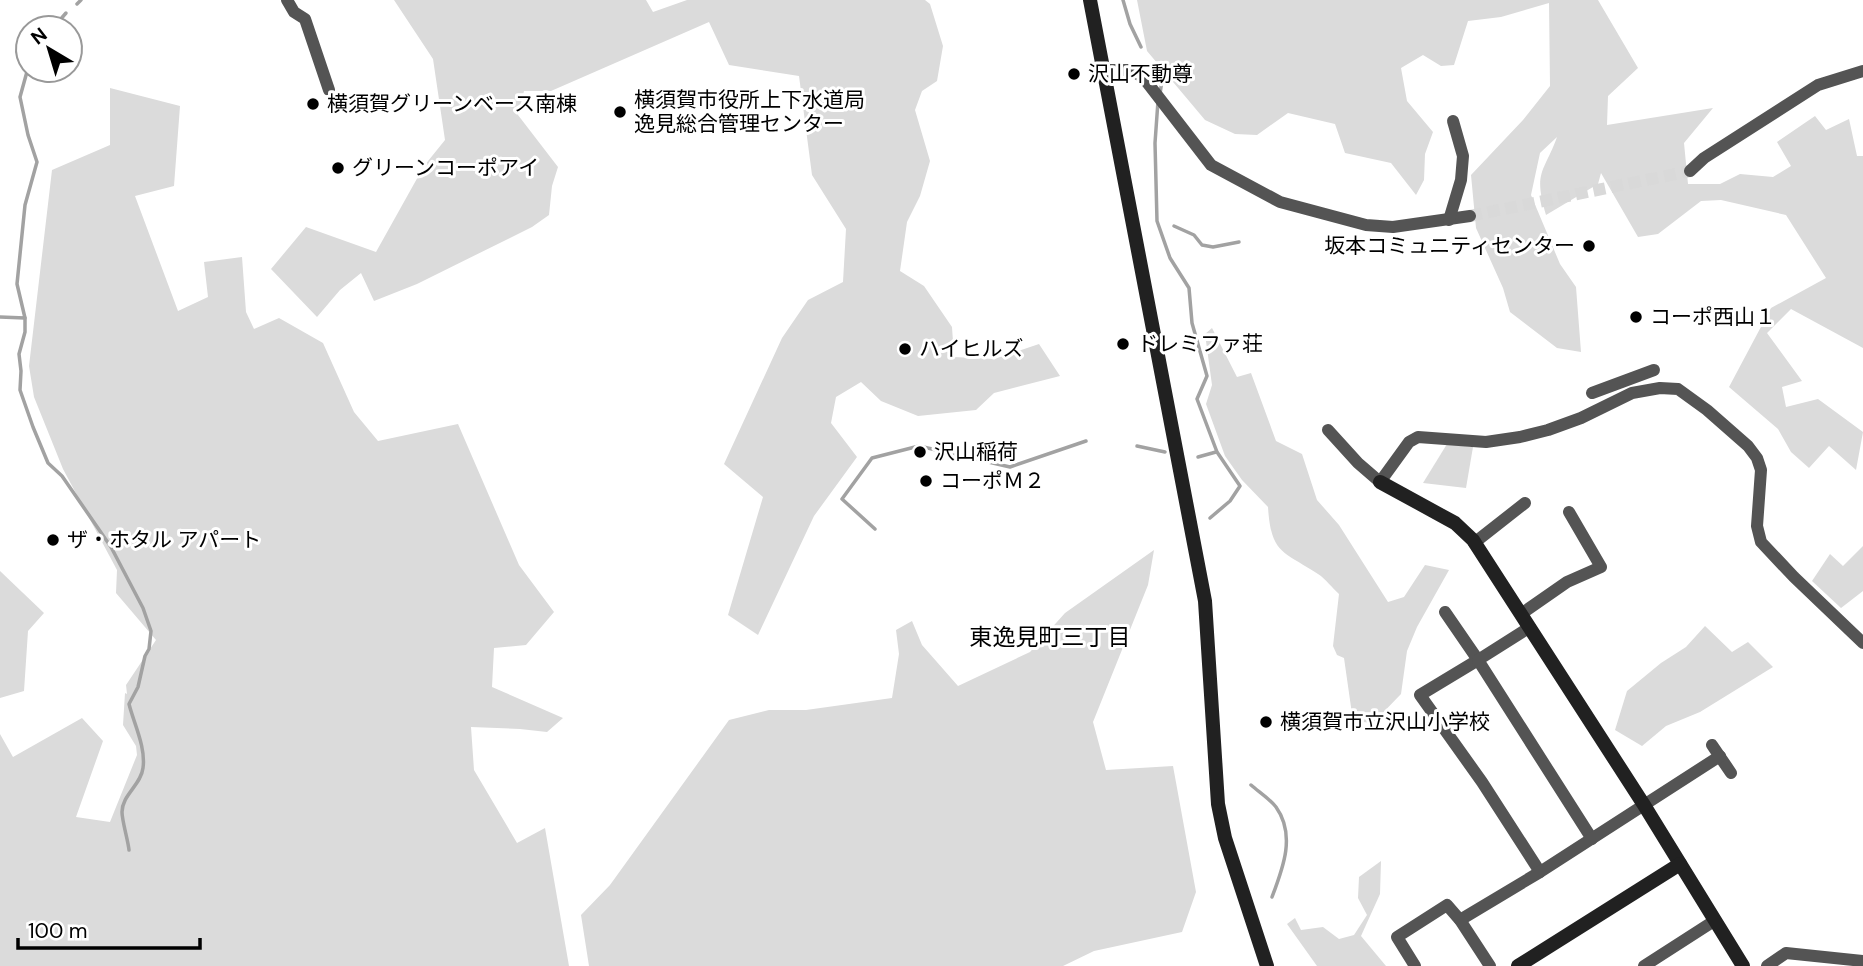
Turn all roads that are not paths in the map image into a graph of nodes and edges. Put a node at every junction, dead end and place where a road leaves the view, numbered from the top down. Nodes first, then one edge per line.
1 (287, 0) edge
2 (1090, 0) edge
3 (1105, 70) junction
4 (1863, 71) edge
5 (329, 90) dead end
6 (1453, 121) dead end
7 (1690, 171) tunnel mouth
8 (1470, 216) tunnel mouth
9 (1449, 220) junction
10 (1654, 370) dead end
11 (1592, 393) dead end
12 (1328, 430) dead end
13 (1380, 482) junction
14 (1525, 503) dead end
15 (1569, 512) dead end
16 (1474, 543) junction
17 (1445, 612) dead end
18 (1521, 614) junction
19 (1530, 627) junction
20 (1863, 643) edge
21 (1478, 660) junction
22 (1731, 773) dead end
23 (1644, 805) junction
24 (1592, 839) junction
25 (1680, 864) junction
26 (1539, 872) junction
27 (1460, 920) junction
28 (1714, 920) junction
29 (1863, 961) edge
30 (1267, 966) edge
31 (1415, 966) edge
32 (1490, 966) edge
33 (1518, 966) edge
34 (1644, 966) edge
35 (1743, 966) edge
36 (1767, 966) edge

1 - 5 street
2 - 3 street
3 - 9 street
3 - 30 street
4 - 7 street
6 - 9 street
8 - 9 street
10 - 11 street
12 - 13 street
13 - 16 street
13 - 20 street
14 - 16 street
15 - 18 street
16 - 18 street
17 - 21 street
18 - 19 street
19 - 21 street
19 - 23 street
21 - 24 street
21 - 26 street
22 - 23 street
23 - 24 street
23 - 25 street
24 - 26 street
25 - 28 street
25 - 33 street
26 - 27 street
27 - 31 street
27 - 32 street
28 - 34 street
28 - 35 street
29 - 36 street

